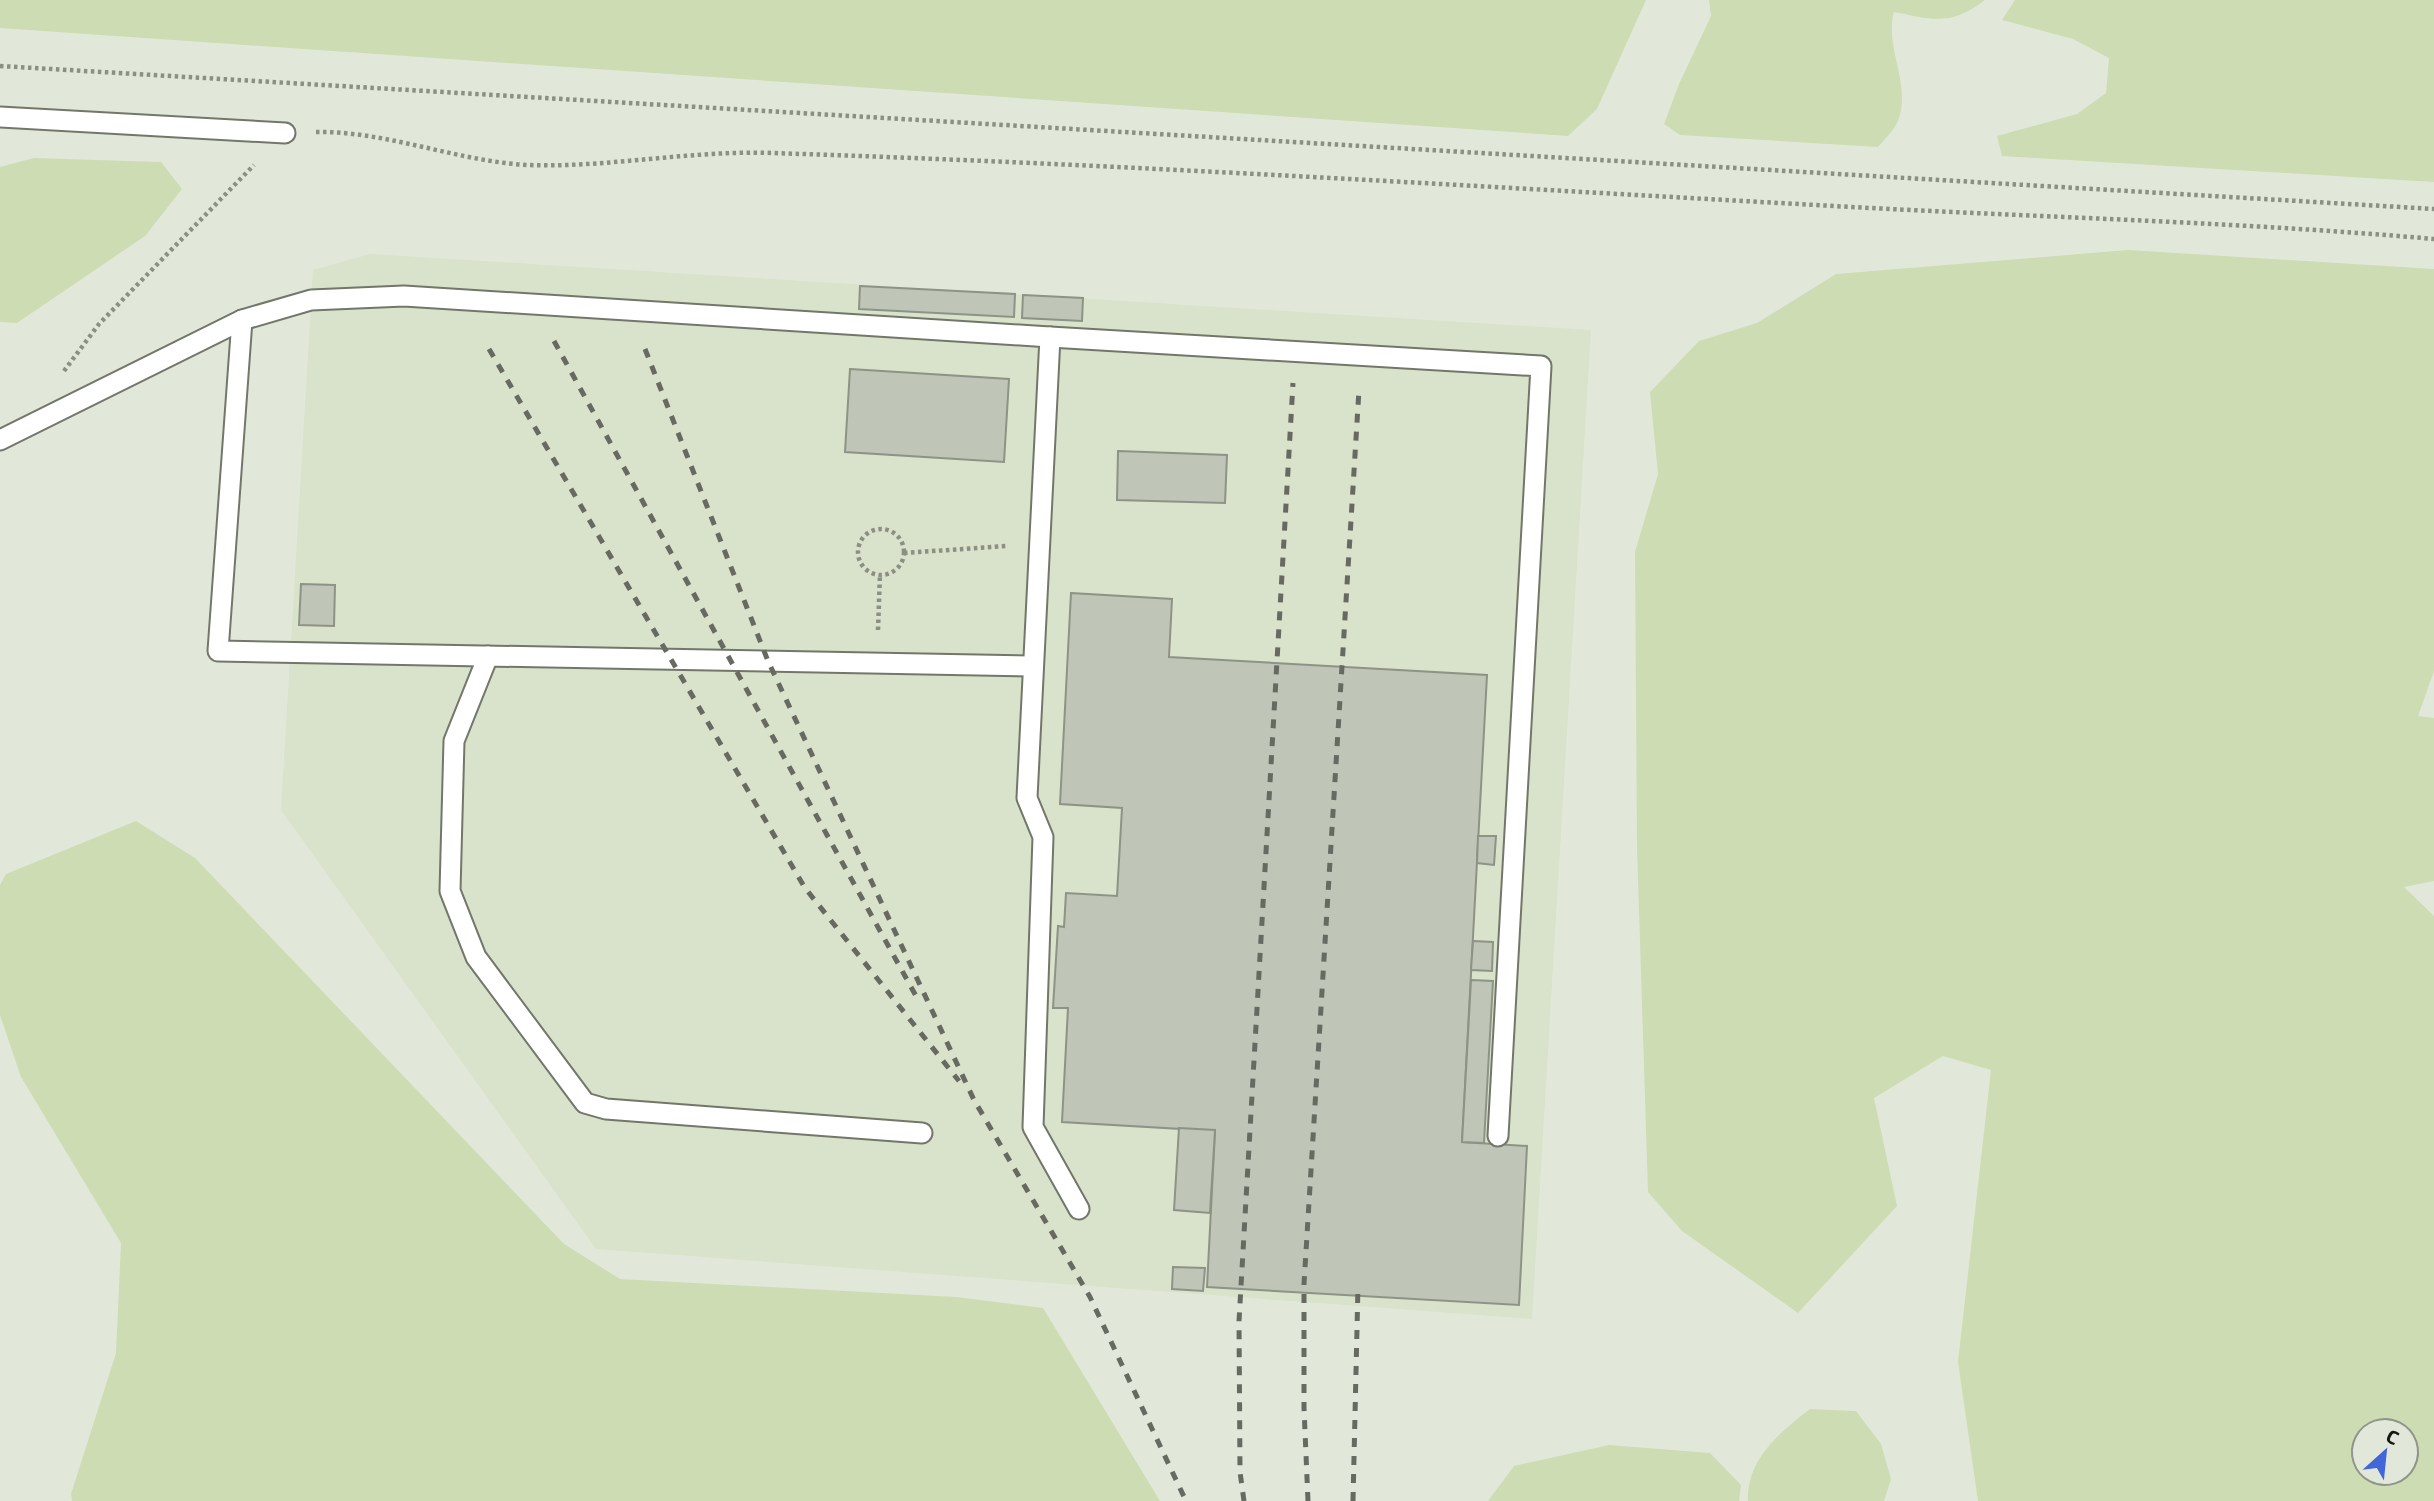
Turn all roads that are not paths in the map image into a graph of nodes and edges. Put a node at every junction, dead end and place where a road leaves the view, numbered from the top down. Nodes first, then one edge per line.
1 (0, 117) edge
2 (285, 133) road end
3 (242, 320) junction
4 (1050, 337) junction
5 (0, 440) edge
6 (488, 656) junction
7 (1032, 666) junction
8 (922, 1133) dead end
9 (1498, 1136) dead end
10 (1079, 1209) dead end

1 - 2 lane
3 - 4 lane
3 - 5 lane
3 - 6 lane
4 - 7 lane
4 - 9 lane
6 - 7 lane
6 - 8 lane
7 - 10 lane

